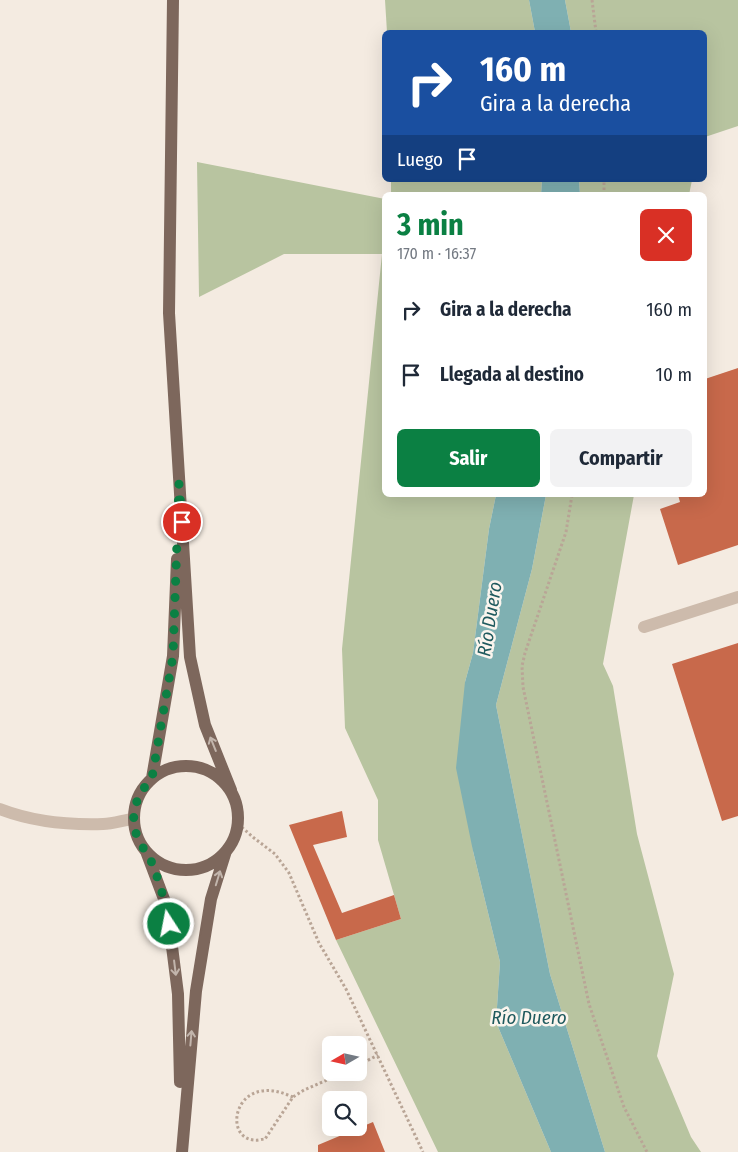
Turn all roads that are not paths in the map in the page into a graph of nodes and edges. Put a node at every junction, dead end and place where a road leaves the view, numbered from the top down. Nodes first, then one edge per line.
1 (173, 0) edge
2 (179, 484) junction
3 (738, 597) edge
4 (644, 627) dead end
5 (152, 778) junction
6 (230, 790) junction
7 (0, 809) edge
8 (133, 819) junction
9 (226, 851) junction
10 (147, 854) junction
11 (182, 1146) edge

1 - 2 main road
2 - 5 main road
6 -> 2 main road
3 - 4 street
5 - 6 main road
5 - 8 main road
6 - 9 main road
7 - 8 street
8 - 10 main road
9 - 10 main road
11 -> 9 main road
10 -> 11 main road

